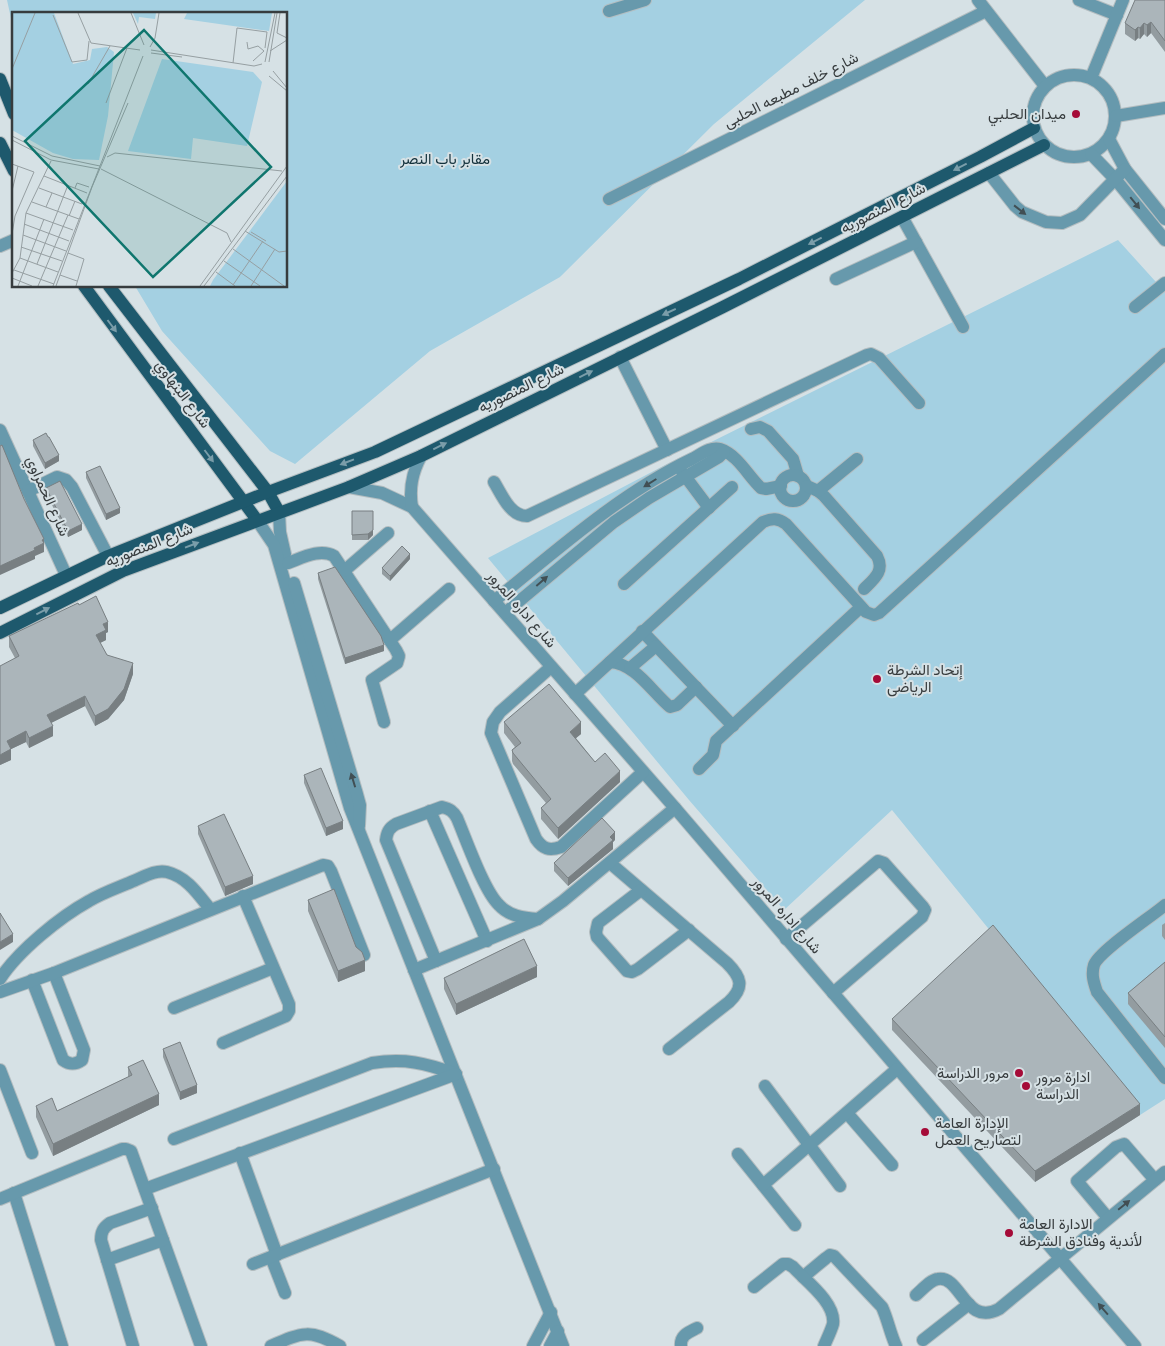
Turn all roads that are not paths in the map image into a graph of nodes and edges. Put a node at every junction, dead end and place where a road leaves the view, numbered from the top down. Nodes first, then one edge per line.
1 (645, 0) edge
2 (978, 0) edge
3 (1079, 0) edge
4 (1123, 0) edge
5 (624, 3) edge
6 (986, 11) junction
7 (609, 12) dead end
8 (1117, 15) junction
9 (1091, 78) junction
10 (0, 79) edge
11 (1045, 86) junction
12 (1165, 108) edge
13 (12, 109) edge
14 (1116, 116) junction
15 (1034, 128) junction
16 (1109, 139) junction
17 (0, 143) edge
18 (1044, 145) junction
19 (1091, 154) junction
20 (980, 157) junction
21 (12, 167) edge
22 (1125, 169) junction
23 (989, 173) junction
24 (1116, 180) junction
25 (610, 199) dead end
26 (895, 201) junction
27 (902, 217) junction
28 (1165, 219) edge
29 (1165, 240) edge
30 (12, 241) edge
31 (916, 242) junction
32 (0, 246) edge
33 (836, 279) dead end
34 (1165, 283) edge
35 (85, 288) edge
36 (111, 288) edge
37 (1135, 307) dead end
38 (963, 327) dead end
39 (612, 339) junction
40 (1165, 354) edge
41 (620, 357) junction
42 (919, 403) dead end
43 (751, 429) dead end
44 (0, 430) edge
45 (3, 444) edge
46 (667, 450) junction
47 (375, 452) junction
48 (724, 452) junction
49 (421, 456) junction
50 (857, 459) dead end
51 (677, 466) junction
52 (384, 472) junction
53 (798, 476) junction
54 (685, 477) junction
55 (494, 482) dead end
56 (349, 486) junction
57 (780, 486) junction
58 (732, 487) dead end
59 (812, 489) junction
60 (28, 491) junction
61 (268, 492) junction
62 (244, 502) junction
63 (412, 507) junction
64 (709, 508) junction
65 (279, 512) junction
66 (257, 520) junction
67 (388, 534) dead end
68 (108, 556) junction
69 (288, 563) junction
70 (344, 571) junction
71 (66, 575) junction
72 (624, 584) dead end
73 (449, 589) dead end
74 (864, 589) dead end
75 (494, 601) junction
76 (862, 607) junction
77 (0, 608) edge
78 (505, 613) junction
79 (642, 631) junction
80 (0, 633) edge
81 (390, 640) junction
82 (656, 646) junction
83 (610, 662) junction
84 (551, 667) junction
85 (630, 668) junction
86 (696, 687) junction
87 (575, 694) junction
88 (384, 722) dead end
89 (733, 726) junction
90 (699, 769) dead end
91 (644, 772) junction
92 (675, 808) junction
93 (430, 811) junction
94 (359, 828) junction
95 (471, 850) junction
96 (451, 858) junction
97 (610, 863) junction
98 (642, 890) junction
99 (243, 896) junction
100 (1165, 905) edge
101 (210, 909) junction
102 (538, 919) junction
103 (689, 930) junction
104 (786, 938) junction
105 (487, 941) junction
106 (364, 955) edge
107 (436, 961) junction
108 (274, 968) junction
109 (414, 970) junction
110 (54, 973) junction
111 (0, 979) edge
112 (32, 980) junction
113 (0, 992) edge
114 (833, 993) junction
115 (174, 1008) dead end
116 (223, 1043) dead end
117 (668, 1048) dead end
118 (898, 1069) junction
119 (0, 1070) edge
120 (456, 1074) junction
121 (1165, 1078) edge
122 (765, 1086) dead end
123 (846, 1113) junction
124 (174, 1139) dead end
125 (809, 1145) junction
126 (32, 1153) dead end
127 (240, 1153) junction
128 (738, 1154) dead end
129 (892, 1165) dead end
130 (494, 1169) junction
131 (1160, 1176) edge
132 (763, 1185) junction
133 (840, 1186) dead end
134 (145, 1189) junction
135 (14, 1193) junction
136 (0, 1199) edge
137 (152, 1208) junction
138 (1108, 1218) junction
139 (795, 1225) dead end
140 (163, 1240) junction
141 (274, 1256) junction
142 (1059, 1258) junction
143 (107, 1260) junction
144 (254, 1264) dead end
145 (803, 1277) junction
146 (754, 1287) dead end
147 (285, 1293) dead end
148 (916, 1295) dead end
149 (969, 1304) junction
150 (551, 1312) junction
151 (697, 1328) dead end
152 (558, 1331) junction
153 (923, 1340) dead end
154 (62, 1346) edge
155 (133, 1346) edge
156 (201, 1346) edge
157 (271, 1346) edge
158 (340, 1346) edge
159 (533, 1346) edge
160 (550, 1346) edge
161 (563, 1346) edge
162 (681, 1346) edge
163 (824, 1346) edge
164 (896, 1346) edge
165 (1135, 1346) edge

1 - 5 street
2 - 6 street
3 - 8 street
4 - 8 street
5 - 7 street
6 - 11 street
6 - 25 street, شارع خلف مطبعه الحلبى
8 - 9 street
9 - 11 street
9 - 14 street
10 - 13 main road
11 - 15 street
12 - 14 street
14 - 16 street
15 - 18 street
15 - 20 main road, شارع المنصوريه
16 - 19 street
16 - 22 street
17 - 21 main road
18 - 19 street
18 - 23 main road, شارع المنصوريه
19 - 24 street
20 - 23 main road
20 -> 26 main road, شارع المنصوريه
22 - 24 street
22 - 28 street
23 -> 24 street
23 - 27 main road, شارع المنصوريه
24 -> 29 street
26 - 27 main road
26 -> 39 main road, شارع المنصوريه
27 - 31 street
27 - 41 main road, شارع المنصوريه
30 - 32 street
31 - 33 street
31 - 38 street
34 - 37 street
35 -> 62 main road, شارع البنهاوي
36 - 61 main road, شارع البنهاوي
39 - 41 main road
39 - 47 main road, شارع المنصوريه
40 - 76 street
41 - 46 street
49 -> 41 main road, شارع المنصوريه
42 - 46 street
43 - 53 street
44 - 45 street, شارع الحمراوي
45 - 60 street, شارع الحمراوي
46 - 55 street
47 - 52 main road
47 -> 61 main road, شارع المنصوريه
48 - 51 street
48 - 54 street
48 - 57 street
49 - 52 main road, شارع المنصوريه
49 - 63 street
50 - 59 street
51 - 54 street
51 -> 75 street
52 - 56 main road, شارع المنصوريه
53 - 57 street
53 - 59 street
54 - 64 street
78 -> 54 street
56 - 63 street, شارع اداره المرور
56 - 65 main road, شارع المنصوريه
57 - 59 street
58 - 64 street
59 - 74 street
60 - 68 street
60 - 71 street, شارع الحمراوي
61 - 62 main road, شارع المنصوريه
61 - 65 main road, شارع البنهاوي
62 - 66 main road, شارع البنهاوي
62 - 68 main road, شارع المنصوريه
63 - 75 street, شارع اداره المرور
64 - 72 street
65 - 66 main road, شارع المنصوريه
65 - 69 street
80 -> 66 main road, شارع المنصوريه
66 - 94 street
67 - 70 street
68 - 71 main road, شارع المنصوريه
69 - 70 street
94 -> 69 street
70 - 81 street
71 - 77 main road, شارع المنصوريه
73 - 81 street
75 - 78 street, شارع اداره المرور
76 - 79 street
76 - 89 street
78 - 84 street, شارع اداره المرور
79 - 82 street
79 - 83 street
81 - 88 street
82 - 85 street
82 - 86 street
83 - 85 street
83 - 87 street
84 - 87 street, شارع اداره المرور
84 - 91 street
85 - 86 street
86 - 89 street
87 - 91 street, شارع اداره المرور
89 - 90 street
91 - 92 street, شارع اداره المرور
92 - 97 street
92 - 104 street, شارع اداره المرور
93 - 95 street
93 - 96 street
93 - 107 street
94 - 109 street
95 - 96 street
95 - 102 street
96 - 105 street
97 - 98 street
97 - 102 street
98 - 103 street
98 - 103 street
99 - 101 street
99 - 106 street
99 - 108 street
100 - 121 street
101 - 110 street
101 - 111 street
102 - 105 street
103 - 117 street
104 - 114 street, شارع اداره المرور
104 - 114 street
105 - 107 street
107 - 109 street
108 - 115 street
108 - 116 street
109 - 120 street
110 - 112 street
110 - 112 street
112 - 113 street
114 - 118 street, شارع اداره المرور
118 - 123 street
118 - 142 street, شارع اداره المرور
119 - 126 street
120 - 124 street
120 - 127 street
120 - 130 street
122 - 125 street
123 - 125 street
123 - 129 street
125 - 132 street
125 - 133 street
127 - 134 street
127 - 141 street
128 - 132 street
130 - 141 street
130 - 150 street
138 -> 131 street
131 - 138 street
132 - 139 street
134 - 135 street
134 - 137 street
135 - 136 street
135 - 154 street
137 - 140 street
137 - 143 street
138 - 142 street
140 - 143 street
140 - 156 street
141 - 144 street
141 - 147 street
142 - 149 street
165 -> 142 street, شارع اداره المرور
143 - 155 street
145 - 146 street
145 - 163 street
145 - 164 street
148 - 149 street
149 - 153 street
150 - 152 street
150 - 159 street
151 - 162 street
152 - 160 street
152 - 161 street
157 - 158 street

